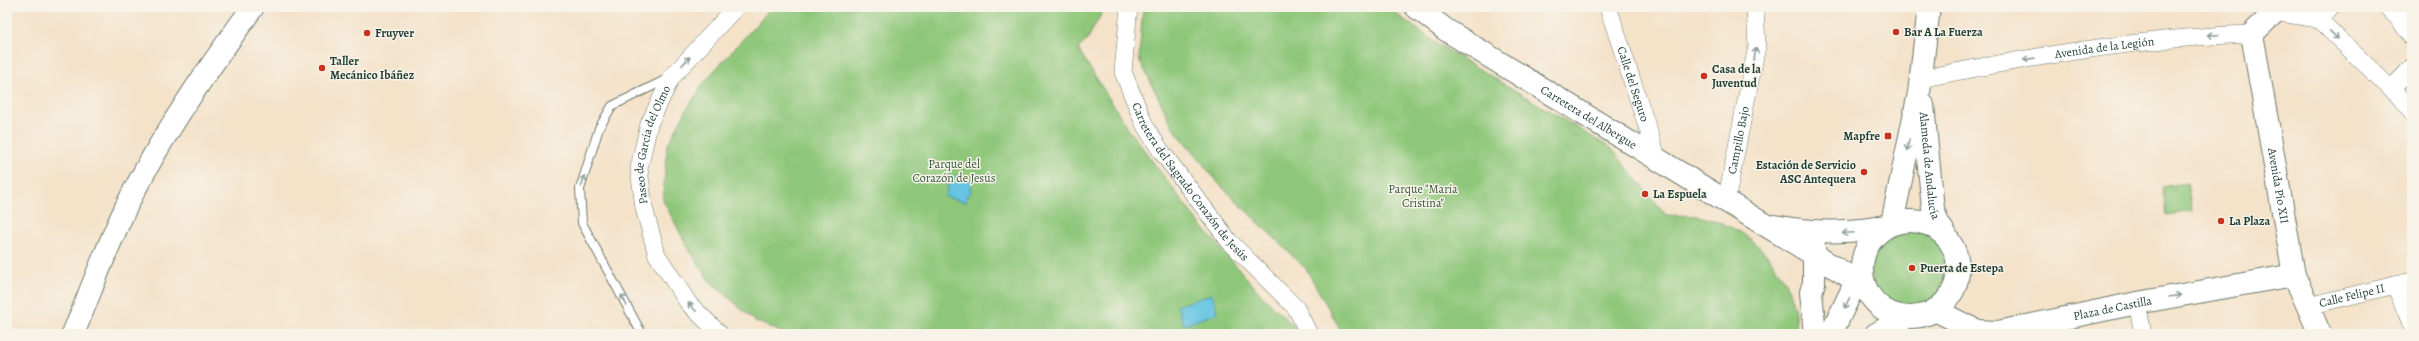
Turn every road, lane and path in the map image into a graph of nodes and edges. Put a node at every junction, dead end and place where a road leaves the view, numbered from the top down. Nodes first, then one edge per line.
1 (253, 7) edge
2 (736, 7) edge
3 (1129, 7) edge
4 (1416, 7) edge
5 (1608, 7) edge
6 (1755, 7) edge
7 (1929, 7) edge
8 (2331, 7) edge
9 (2387, 7) edge
10 (2277, 10) edge
11 (2406, 14) edge
12 (2318, 19) junction
13 (2252, 34) junction
14 (2412, 38) edge
15 (2412, 66) edge
16 (671, 78) junction
17 (1919, 86) junction
18 (2391, 89) junction
19 (2412, 113) edge
20 (1658, 160) junction
21 (1726, 202) junction
22 (1762, 224) junction
23 (1889, 225) junction
24 (1822, 232) junction
25 (1947, 237) junction
26 (1813, 255) junction
27 (2294, 275) junction
28 (1861, 279) junction
29 (2412, 281) edge
30 (2395, 285) junction
31 (1811, 292) junction
32 (2137, 303) junction
33 (2308, 306) junction
34 (1935, 310) junction
35 (1907, 317) junction
36 (2412, 326) edge
37 (1967, 329) edge
38 (73, 334) edge
39 (642, 334) edge
40 (720, 334) edge
41 (1308, 334) edge
42 (1815, 334) edge
43 (1831, 334) edge
44 (1876, 334) edge
45 (2142, 334) edge
46 (2320, 334) edge

1 - 38 street
16 -> 2 street, Paseo de García del Olmo
3 - 41 street, Carretera del Sagrado Corazón de Jesús
4 - 20 street, Carretera del Albergue
5 - 20 street, Calle del Seguro
21 -> 6 street, Campillo Bajo
7 - 17 street, Alameda de Andalucía
8 - 12 street
9 - 11 street
10 - 12 street
10 - 13 street
11 - 14 street
12 -> 18 street
13 -> 17 street, Avenida de la Legión
13 - 27 street, Avenida Pío XII
15 - 18 street
39 -> 16 lane
40 -> 16 street, Paseo de García del Olmo
17 -> 23 street, Alameda de Andalucía
17 - 25 street, Alameda de Andalucía
18 - 19 street
20 - 21 street, Carretera del Albergue
21 - 22 street, Carretera del Albergue
22 - 24 street, Carretera del Albergue
22 - 26 street, Carretera del Albergue
22 - 31 street, Carretera del Albergue
23 -> 24 street, Carretera del Albergue
23 - 25 street
23 - 28 street
24 - 26 street
25 - 34 street
26 - 28 street, Carretera del Albergue
26 - 31 street
32 -> 27 street, Plaza de Castilla
27 - 33 street, Avenida Pío XII
28 - 35 street
28 -> 43 street
29 - 30 street, Calle Felipe II
30 - 33 street, Calle Felipe II
30 - 36 street, Calle Felipe II
31 - 42 street
32 - 37 street, Plaza de Castilla
32 - 45 street
33 - 46 street, Avenida Pío XII
34 - 35 street
34 - 37 street, Plaza de Castilla
35 - 44 street

